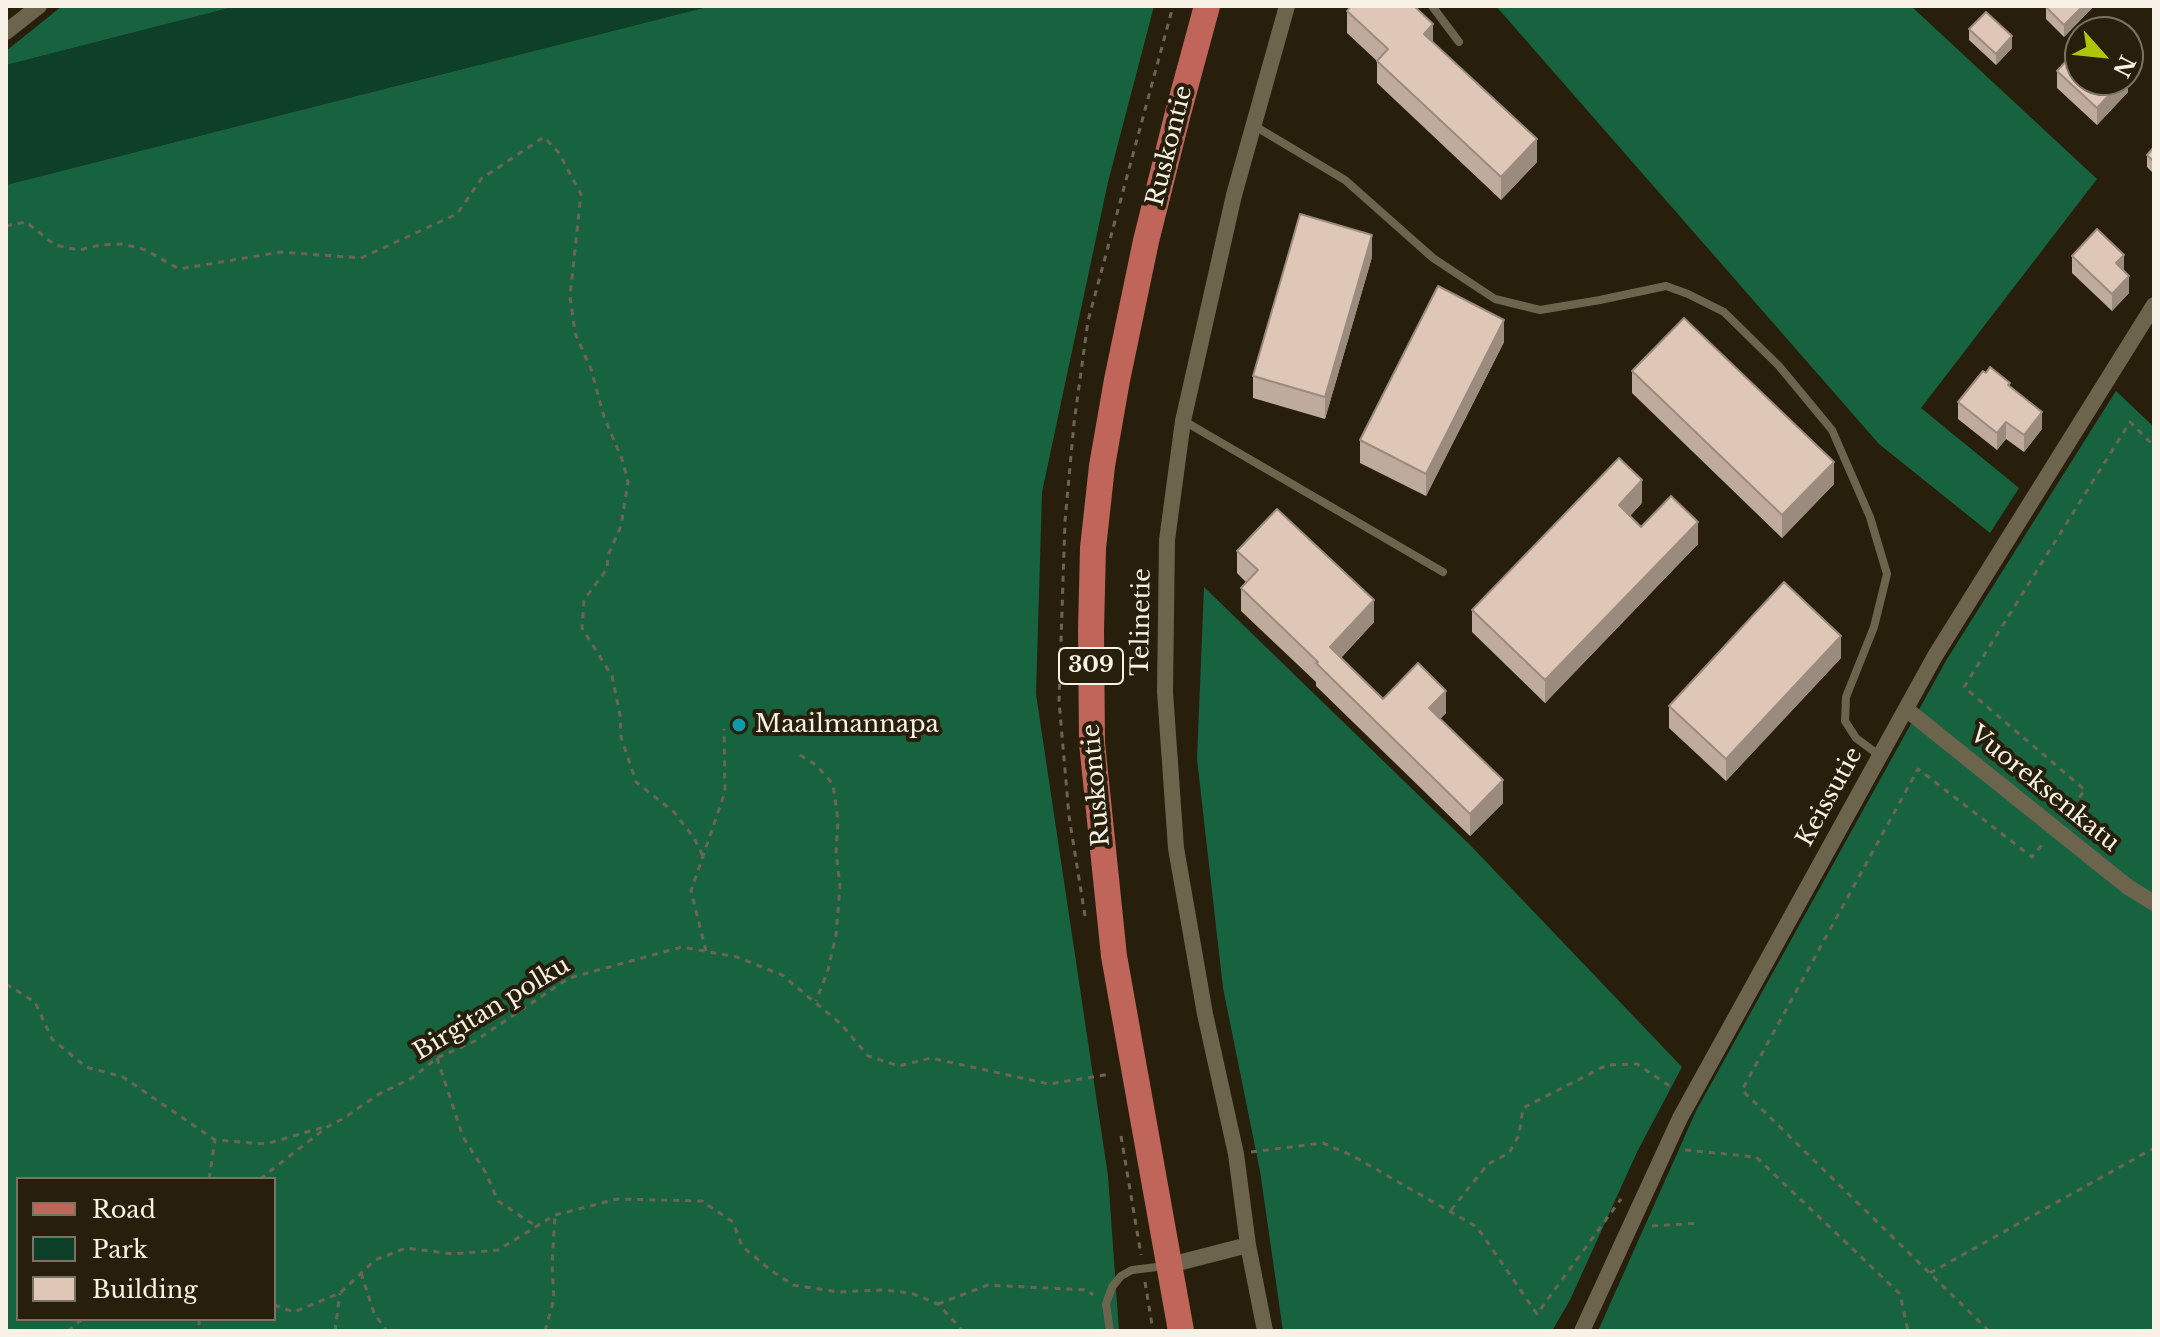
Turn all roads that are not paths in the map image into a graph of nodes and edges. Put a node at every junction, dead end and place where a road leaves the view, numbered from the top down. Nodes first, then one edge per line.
1 (39, 6) edge
2 (1207, 6) edge
3 (1287, 6) edge
4 (1432, 6) edge
5 (6, 32) edge
6 (1459, 42) dead end
7 (1252, 125) junction
8 (2154, 305) edge
9 (1183, 421) junction
10 (1443, 572) dead end
11 (1906, 709) junction
12 (1880, 756) junction
13 (2154, 903) edge
14 (1248, 1245) junction
15 (1170, 1265) junction
16 (1110, 1331) edge
17 (1181, 1331) edge
18 (1265, 1331) edge
19 (1582, 1331) edge

1 - 5 street
2 - 15 main road, Ruskontie / 309
3 - 7 street, Telinetie
4 - 6 lane
7 - 9 street, Telinetie
7 - 12 lane
8 - 11 street, Keissutie
9 - 10 lane
9 - 14 street, Telinetie
11 - 12 street, Keissutie
11 - 13 street, Vuoreksenkatu
12 - 19 street, Keissutie
14 - 15 street
14 - 18 street, Telinetie
15 - 16 lane
15 - 17 main road, Ruskontie / 309

